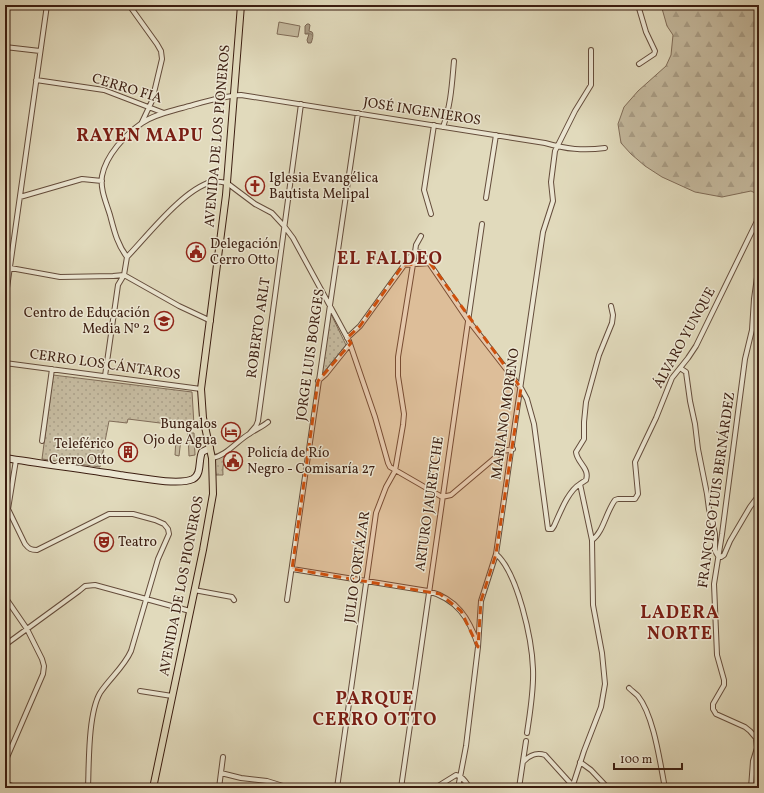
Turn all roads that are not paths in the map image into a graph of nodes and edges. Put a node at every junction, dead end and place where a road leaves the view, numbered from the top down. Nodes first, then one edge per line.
1 (47, 5) edge
2 (129, 5) edge
3 (185, 5) edge
4 (200, 5) edge
5 (241, 5) edge
6 (638, 5) edge
7 (5, 46) edge
8 (591, 50) dead end
9 (40, 51) junction
10 (454, 61) dead end
11 (639, 64) dead end
12 (36, 80) junction
13 (234, 96) junction
14 (301, 104) junction
15 (150, 108) junction
16 (164, 113) junction
17 (358, 113) junction
18 (142, 122) junction
19 (434, 125) junction
20 (443, 127) junction
21 (496, 135) junction
22 (557, 146) junction
23 (605, 148) dead end
24 (102, 181) junction
25 (227, 183) junction
26 (20, 197) junction
27 (486, 198) dead end
28 (430, 214) dead end
29 (759, 217) edge
30 (482, 224) dead end
31 (284, 226) junction
32 (421, 236) dead end
33 (415, 252) junction
34 (127, 257) junction
35 (430, 263) junction
36 (759, 263) edge
37 (404, 265) junction
38 (413, 265) junction
39 (7, 267) edge
40 (124, 275) junction
41 (5, 302) edge
42 (330, 304) junction
43 (612, 306) dead end
44 (468, 320) junction
45 (211, 321) junction
46 (347, 338) junction
47 (350, 344) junction
48 (5, 363) edge
49 (680, 368) junction
50 (52, 369) junction
51 (104, 376) junction
52 (318, 381) junction
53 (521, 388) junction
54 (202, 389) junction
55 (268, 422) dead end
56 (250, 433) junction
57 (42, 441) dead end
58 (210, 448) junction
59 (513, 449) junction
60 (5, 458) edge
61 (212, 458) junction
62 (16, 460) junction
63 (395, 471) junction
64 (580, 484) junction
65 (759, 495) edge
66 (442, 497) junction
67 (7, 510) edge
68 (592, 540) junction
69 (496, 554) junction
70 (718, 556) junction
71 (292, 569) junction
72 (367, 582) junction
73 (194, 590) junction
74 (428, 591) junction
75 (5, 597) edge
76 (147, 600) junction
77 (234, 600) dead end
78 (287, 600) dead end
79 (190, 611) junction
80 (27, 629) junction
81 (5, 645) edge
82 (478, 647) junction
83 (629, 688) dead end
84 (140, 691) dead end
85 (172, 696) junction
86 (527, 733) dead end
87 (526, 741) dead end
88 (223, 757) dead end
89 (524, 761) junction
90 (5, 762) edge
91 (580, 762) junction
92 (221, 773) junction
93 (460, 776) junction
94 (5, 783) edge
95 (276, 786) edge
96 (88, 787) edge
97 (572, 787) edge
98 (17, 788) edge
99 (99, 788) edge
100 (153, 788) edge
101 (219, 788) edge
102 (298, 788) edge
103 (337, 788) edge
104 (401, 788) edge
105 (435, 788) edge
106 (458, 788) edge
107 (470, 788) edge
108 (519, 788) edge
109 (608, 788) edge
110 (665, 788) edge
111 (751, 788) edge

1 - 9 street
2 - 15 street
3 - 4 street
5 - 13 main road, AVENIDA DE LOS PIONEROS
6 - 11 street
7 - 9 street
8 - 22 street, MARIANO MORENO
9 - 12 street
10 - 20 street
12 - 15 street, CERRO FIA
12 - 26 street
13 - 14 street, JOSÉ INGENIEROS
13 - 16 street, CERRO FIA
13 - 25 main road, AVENIDA DE LOS PIONEROS
14 - 17 street, JOSÉ INGENIEROS
14 - 31 street, ROBERTO ARLT
15 - 16 street, CERRO FIA
15 - 18 street
16 - 18 street
17 - 19 street, JOSÉ INGENIEROS
17 - 42 street, JORGE LUIS BORGES
18 - 24 street
19 - 20 street, JOSÉ INGENIEROS
19 - 28 street
20 - 21 street, JOSÉ INGENIEROS
21 - 22 street, JOSÉ INGENIEROS
21 - 27 street
22 - 23 street, JOSÉ INGENIEROS
22 - 53 street, MARIANO MORENO
24 - 26 street
24 - 34 street
25 - 31 street
25 - 34 street
25 - 45 main road, AVENIDA DE LOS PIONEROS
26 - 39 street
29 - 49 street, ÁLVARO YUNQUE
30 - 44 street, ARTURO JAURETCHE
31 - 42 street
31 - 56 street, ROBERTO ARLT
32 - 33 street, JULIO CORTÁZAR
33 - 35 street
33 - 37 street
33 - 38 street, JULIO CORTÁZAR
34 - 40 street
35 - 38 street
35 - 44 street
36 - 70 street, FRANCISCO LUIS BERNÁRDEZ
37 - 38 street
37 - 46 street
38 - 63 street, JULIO CORTÁZAR
39 - 40 street
39 - 41 street
40 - 45 street
40 - 51 street
42 - 46 street
42 - 52 street, JORGE LUIS BORGES
43 - 64 street
44 - 53 street
44 - 66 street, ARTURO JAURETCHE
45 - 54 main road, AVENIDA DE LOS PIONEROS
46 - 47 street
47 - 52 street
47 - 63 street
48 - 50 street, CERRO LOS CÁNTAROS
49 - 68 street, ÁLVARO YUNQUE
49 - 70 street
50 - 51 street, CERRO LOS CÁNTAROS
50 - 57 street
51 - 54 street, CERRO LOS CÁNTAROS
52 - 71 street, JORGE LUIS BORGES
53 - 59 street, MARIANO MORENO
53 - 64 street
54 - 58 main road, AVENIDA DE LOS PIONEROS
55 - 56 street
56 - 61 street
58 - 61 main road, AVENIDA DE LOS PIONEROS
58 - 62 main road
59 - 66 street
59 - 69 street, MARIANO MORENO
60 - 62 main road
61 - 73 main road, AVENIDA DE LOS PIONEROS
62 - 67 street
63 - 66 street
63 - 72 street, JULIO CORTÁZAR
64 - 68 street
65 - 70 street
66 - 74 street, ARTURO JAURETCHE
67 - 76 street
68 - 91 street
69 - 82 street, MARIANO MORENO
69 - 86 street
70 - 111 street, FRANCISCO LUIS BERNÁRDEZ
71 - 72 street
71 - 78 street, JORGE LUIS BORGES
72 - 74 street
72 - 103 street, JULIO CORTÁZAR
73 - 77 street
73 - 79 main road, AVENIDA DE LOS PIONEROS
74 - 82 street
74 - 104 street, ARTURO JAURETCHE
75 - 80 street
76 - 79 street
76 - 80 street
76 - 96 street
79 - 85 main road, AVENIDA DE LOS PIONEROS
80 - 81 street
80 - 90 street
82 - 93 street, MARIANO MORENO
83 - 110 street
84 - 85 street
85 - 100 main road, AVENIDA DE LOS PIONEROS
87 - 89 street
88 - 92 street
89 - 97 street
89 - 108 street
91 - 97 street
91 - 109 street
92 - 95 street
92 - 101 street
93 - 105 street
93 - 106 street, MARIANO MORENO
93 - 107 street
94 - 98 street
95 - 102 street
96 - 99 street

